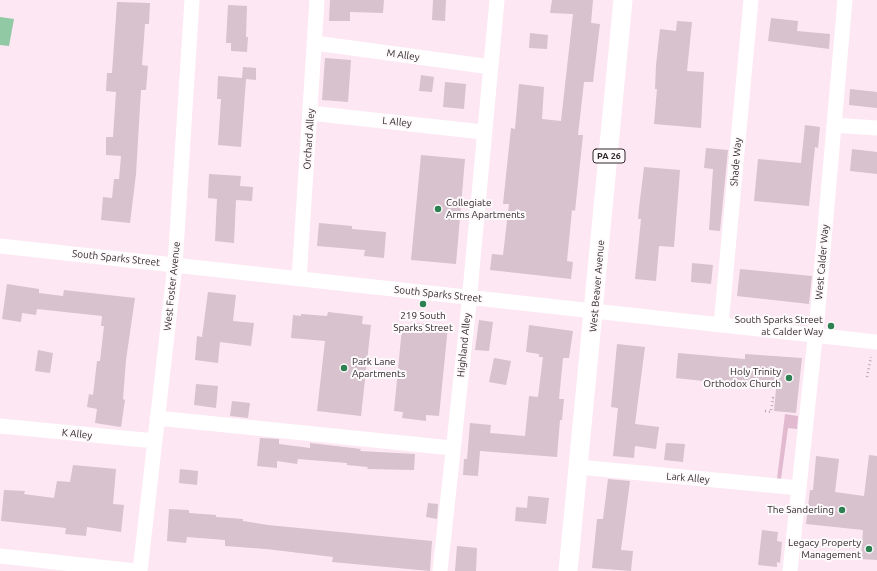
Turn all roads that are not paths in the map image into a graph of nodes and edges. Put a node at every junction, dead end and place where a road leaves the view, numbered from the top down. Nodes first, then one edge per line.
1 (192, 0) edge
2 (317, 0) edge
3 (497, 0) edge
4 (623, 0) edge
5 (751, 0) edge
6 (845, 0) edge
7 (315, 43) junction
8 (491, 67) junction
9 (310, 113) junction
10 (834, 125) junction
11 (877, 128) edge
12 (483, 132) junction
13 (0, 246) edge
14 (175, 265) junction
15 (299, 279) junction
16 (469, 298) junction
17 (594, 312) junction
18 (721, 325) junction
19 (815, 335) junction
20 (877, 342) edge
21 (157, 418) junction
22 (0, 426) edge
23 (154, 441) junction
24 (452, 448) junction
25 (578, 468) junction
26 (799, 488) junction
27 (0, 556) edge
28 (135, 571) edge
29 (140, 571) edge
30 (440, 571) edge
31 (568, 571) edge
32 (790, 571) edge

1 - 14 street, West Foster Avenue
2 - 7 street, Orchard Alley
3 - 8 street, Highland Alley
4 - 17 main road, West Beaver Avenue / PA 26
5 - 18 street, Shade Way
6 - 10 street, West Calder Way
7 - 8 street, M Alley
7 - 9 street, Orchard Alley
8 - 12 street, Highland Alley
9 - 12 street, L Alley
9 - 15 street, Orchard Alley
10 - 11 street
10 - 19 street, West Calder Way
12 - 16 street, Highland Alley
13 - 14 street, South Sparks Street
14 - 15 street, South Sparks Street
14 - 21 street, West Foster Avenue
15 - 16 street, South Sparks Street
16 - 17 street, South Sparks Street
16 - 24 street, Highland Alley
17 - 18 street, South Sparks Street
17 - 25 main road, West Beaver Avenue / PA 26
18 - 19 street, South Sparks Street
19 - 20 street, South Sparks Street
19 - 26 street, West Calder Way
21 - 23 street, West Foster Avenue
21 - 24 street
22 - 23 street, K Alley
23 - 29 street, West Foster Avenue
24 - 30 street, Highland Alley
25 - 26 street, Lark Alley
25 - 31 main road, West Beaver Avenue / PA 26
26 - 32 street, West Calder Way
27 - 28 street

